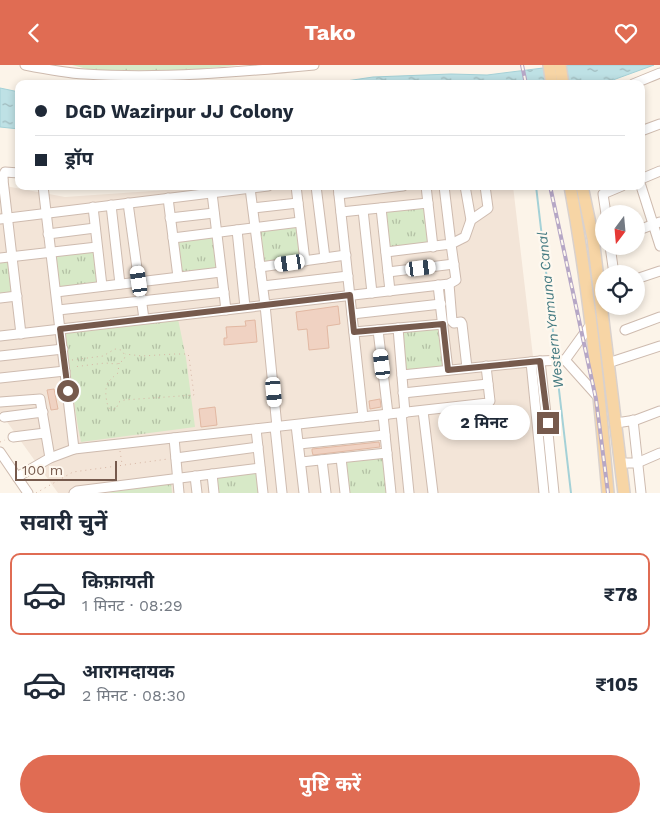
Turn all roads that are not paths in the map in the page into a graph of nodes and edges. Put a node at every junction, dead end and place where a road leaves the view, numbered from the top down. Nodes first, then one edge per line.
1 (24, 65) edge
2 (314, 65) edge
3 (549, 65) edge
4 (560, 65) edge
5 (660, 73) edge
6 (551, 80) edge
7 (562, 80) edge
8 (643, 80) edge
9 (660, 124) edge
10 (645, 130) edge
11 (660, 171) edge
12 (15, 173) edge
13 (645, 177) edge
14 (2, 180) edge
15 (43, 190) edge
16 (235, 190) edge
17 (250, 190) edge
18 (296, 190) edge
19 (316, 190) edge
20 (338, 190) edge
21 (426, 190) edge
22 (444, 190) edge
23 (466, 190) edge
24 (486, 190) edge
25 (571, 190) edge
26 (583, 190) edge
27 (612, 190) edge
28 (643, 190) edge
29 (602, 191) edge
30 (212, 193) junction
31 (168, 198) junction
32 (3, 199) edge
33 (128, 203) junction
34 (298, 203) junction
35 (428, 203) junction
36 (111, 205) junction
37 (604, 205) edge
38 (93, 207) junction
39 (253, 208) junction
40 (381, 208) junction
41 (363, 210) junction
42 (341, 212) junction
43 (45, 213) junction
44 (214, 213) junction
45 (4, 218) edge
46 (170, 218) junction
47 (471, 220) junction
48 (300, 222) junction
49 (656, 223) edge
50 (95, 228) junction
51 (255, 228) junction
52 (237, 230) junction
53 (217, 233) junction
54 (48, 234) junction
55 (10, 238) junction
56 (173, 238) junction
57 (0, 239) edge
58 (451, 244) junction
59 (660, 246) edge
60 (97, 247) junction
61 (433, 247) junction
62 (50, 252) junction
63 (386, 253) junction
64 (346, 255) junction
65 (12, 256) junction
66 (0, 258) edge
67 (325, 258) junction
68 (305, 261) junction
69 (454, 264) junction
70 (597, 265) edge
71 (260, 267) junction
72 (660, 271) edge
73 (222, 272) junction
74 (388, 272) junction
75 (348, 276) junction
76 (645, 276) edge
77 (178, 277) junction
78 (139, 281) junction
79 (120, 284) junction
80 (449, 284) junction
81 (438, 285) junction
82 (102, 286) junction
83 (263, 286) junction
84 (390, 291) junction
85 (56, 292) junction
86 (224, 292) junction
87 (372, 293) junction
88 (350, 295) junction
89 (17, 296) junction
90 (0, 298) edge
91 (142, 301) junction
92 (441, 304) junction
93 (265, 305) junction
94 (246, 307) junction
95 (58, 310) junction
96 (226, 310) junction
97 (352, 314) junction
98 (603, 315) edge
99 (660, 317) edge
100 (144, 319) junction
101 (443, 324) junction
102 (590, 324) junction
103 (398, 328) junction
104 (60, 329) junction
105 (378, 330) junction
106 (625, 330) dead end
107 (354, 332) junction
108 (21, 334) junction
109 (0, 336) edge
110 (660, 346) edge
111 (63, 349) junction
112 (0, 356) edge
113 (563, 360) junction
114 (539, 361) junction
115 (608, 363) junction
116 (65, 366) junction
117 (486, 366) junction
118 (467, 368) junction
119 (448, 370) junction
120 (402, 375) junction
121 (0, 379) edge
122 (488, 384) junction
123 (403, 393) junction
124 (600, 399) junction
125 (0, 402) edge
126 (424, 411) junction
127 (660, 411) edge
128 (43, 412) junction
129 (403, 413) junction
130 (386, 415) junction
131 (4, 417) dead end
132 (364, 417) junction
133 (633, 420) junction
134 (616, 423) junction
135 (296, 425) junction
136 (276, 427) junction
137 (256, 429) junction
138 (45, 433) junction
139 (385, 435) junction
140 (12, 437) dead end
141 (174, 438) junction
142 (299, 444) junction
143 (258, 447) junction
144 (74, 449) junction
145 (0, 452) edge
146 (387, 453) junction
147 (660, 453) edge
148 (50, 457) junction
149 (176, 458) junction
150 (340, 458) junction
151 (322, 460) junction
152 (301, 462) junction
153 (620, 463) junction
154 (637, 463) junction
155 (4, 466) edge
156 (260, 468) junction
157 (212, 474) junction
158 (194, 476) junction
159 (17, 477) junction
160 (178, 478) junction
161 (28, 493) edge
162 (74, 493) edge
163 (179, 493) edge
164 (197, 493) edge
165 (214, 493) edge
166 (263, 493) edge
167 (282, 493) edge
168 (304, 493) edge
169 (326, 493) edge
170 (344, 493) edge
171 (391, 493) edge
172 (409, 493) edge
173 (433, 493) edge
174 (544, 493) edge
175 (554, 493) edge
176 (608, 493) edge
177 (624, 493) edge
178 (641, 493) edge

1 - 2 street
3 - 6 main road
4 - 7 main road
5 - 8 street
9 - 10 street
11 - 13 street
12 - 14 street
14 - 32 street
15 - 43 street
16 - 30 street
17 - 39 street
18 - 34 street
19 - 67 street
20 - 42 street
21 - 35 street
22 - 58 street
23 - 47 street
24 - 47 street
25 - 102 main road
26 - 70 main road
27 - 29 street
28 - 49 street
29 - 37 street
30 - 31 street
30 - 44 street
31 - 33 street
31 - 46 street
32 - 45 street
33 - 36 street
33 - 78 street
34 - 39 street
34 - 48 street
35 - 40 street
35 - 61 street
36 - 38 street
36 - 79 street
38 - 43 street
38 - 50 street
39 - 51 street
40 - 41 street
40 - 63 street
41 - 42 street
41 - 87 street
42 - 64 street
43 - 45 street
43 - 54 street
44 - 46 street
44 - 53 street
45 - 55 street
46 - 56 street
47 - 58 street
48 - 51 street
48 - 68 street
49 - 59 street
50 - 54 street
50 - 60 street
51 - 52 street
51 - 71 street
52 - 53 street
52 - 94 street
53 - 56 street
53 - 73 street
54 - 62 street
55 - 57 street
55 - 65 street
56 - 77 street
58 - 61 street
58 - 69 street
60 - 62 street
60 - 82 street
61 - 63 street
62 - 65 street
62 - 85 street
63 - 74 street
64 - 67 street
64 - 75 street
65 - 66 street
65 - 89 street
67 - 68 street
68 - 71 street
69 - 74 street
69 - 80 street
71 - 83 street
72 - 76 street
73 - 77 street
73 - 86 street
74 - 84 street
75 - 83 street
75 - 88 street
77 - 78 street
78 - 79 street
78 - 91 street
79 - 82 street
80 - 81 street
80 - 118 street
81 - 84 street
81 - 92 street
82 - 85 street
83 - 93 street
84 - 87 street
85 - 95 street
86 - 91 street
86 - 96 street
87 - 88 street
88 - 93 street
88 - 97 street
89 - 90 street
89 - 108 street
91 - 95 street
91 - 100 street
92 - 97 street
92 - 101 street
93 - 94 street
93 - 136 street
94 - 96 street
95 - 104 street
96 - 100 street
97 - 107 street
98 - 115 main road
99 - 106 street
100 - 104 street
101 - 103 street
101 - 119 street
102 - 113 street
102 - 124 main road
103 - 105 street
103 - 120 street
104 - 108 street
104 - 111 street
105 - 107 street
105 - 130 street
107 - 132 street
108 - 109 street
110 - 115 street
111 - 112 street
111 - 116 street
113 - 114 street
113 - 124 street
114 - 117 street
114 - 174 street
114 - 175 street
115 - 134 main road
116 - 121 street
116 - 144 street
117 - 118 street
117 - 122 street
118 - 119 street
119 - 120 street
120 - 123 street
122 - 123 street
122 - 126 street
123 - 129 street
124 - 176 main road
125 - 128 street
126 - 129 street
126 - 173 street
127 - 133 street
128 - 131 street
128 - 138 street
129 - 130 street
129 - 172 street
130 - 132 street
130 - 139 street
132 - 135 street
133 - 134 street
133 - 154 street
134 - 153 main road
135 - 136 street
135 - 142 street
136 - 137 street
136 - 167 street
137 - 141 street
137 - 143 street
138 - 140 street
138 - 148 street
139 - 142 street
139 - 146 street
141 - 144 street
141 - 149 street
142 - 152 street
143 - 149 street
143 - 156 street
144 - 148 street
145 - 155 street
146 - 150 street
146 - 171 street
147 - 154 street
148 - 159 street
149 - 160 street
150 - 151 street
150 - 170 street
151 - 152 street
151 - 169 street
152 - 168 street
153 - 154 street
153 - 177 main road
154 - 178 street
155 - 159 street
156 - 157 street
156 - 166 street
157 - 158 street
157 - 165 street
158 - 160 street
158 - 164 street
159 - 161 street
160 - 162 street
160 - 163 street

